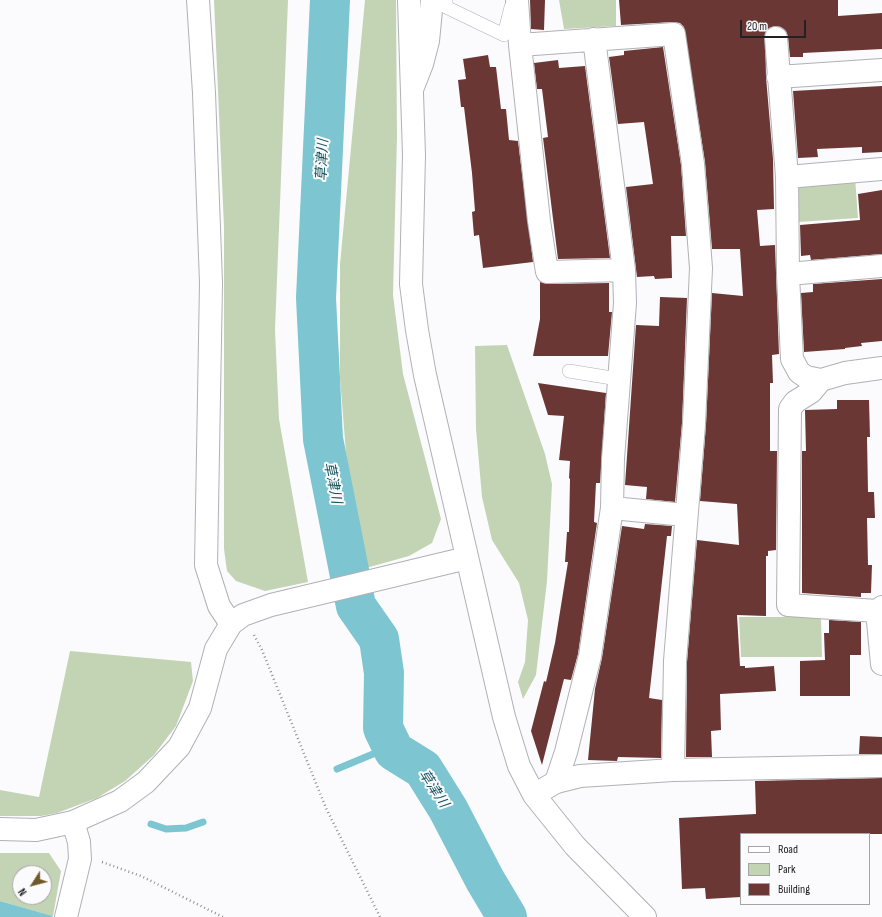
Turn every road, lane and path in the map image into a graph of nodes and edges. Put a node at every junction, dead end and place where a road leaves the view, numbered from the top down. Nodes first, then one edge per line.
1 (198, 0) edge
2 (409, 0) edge
3 (432, 0) edge
4 (446, 0) edge
5 (513, 0) edge
6 (517, 0) edge
7 (776, 38) dead end
8 (594, 39) junction
9 (520, 45) junction
10 (882, 70) edge
11 (778, 77) junction
12 (413, 88) junction
13 (882, 169) edge
14 (787, 177) junction
15 (882, 266) edge
16 (624, 270) junction
17 (788, 274) junction
18 (882, 368) edge
19 (569, 372) dead end
20 (618, 379) junction
21 (821, 380) junction
22 (612, 508) junction
23 (686, 515) junction
24 (467, 558) junction
25 (880, 609) edge
26 (237, 619) junction
27 (882, 664) edge
28 (882, 766) edge
29 (673, 770) junction
30 (556, 782) junction
31 (534, 795) junction
32 (73, 822) junction
33 (0, 829) edge
34 (78, 867) junction
35 (66, 917) edge
36 (224, 917) edge
37 (380, 917) edge
38 (644, 917) edge

1 - 26 street
2 - 12 street
3 - 12 street
4 - 5 lane
6 - 9 street
7 - 11 street
8 - 9 street
8 - 16 street
8 - 23 street
9 - 16 street
10 - 11 street
11 - 14 street
12 - 24 street
13 - 14 street
14 - 17 street
15 - 17 street
16 - 20 street
17 - 21 street
18 - 21 street
19 - 20 lane
20 - 22 street
21 - 25 street
22 - 23 street
22 - 30 street
23 - 29 street
24 - 26 street
24 - 31 street
25 - 27 street
26 - 32 street
26 - 37 path
28 - 29 street
29 - 30 street
30 - 31 street
31 - 38 street
32 - 33 street
32 - 34 street
34 - 35 street
34 - 36 path

